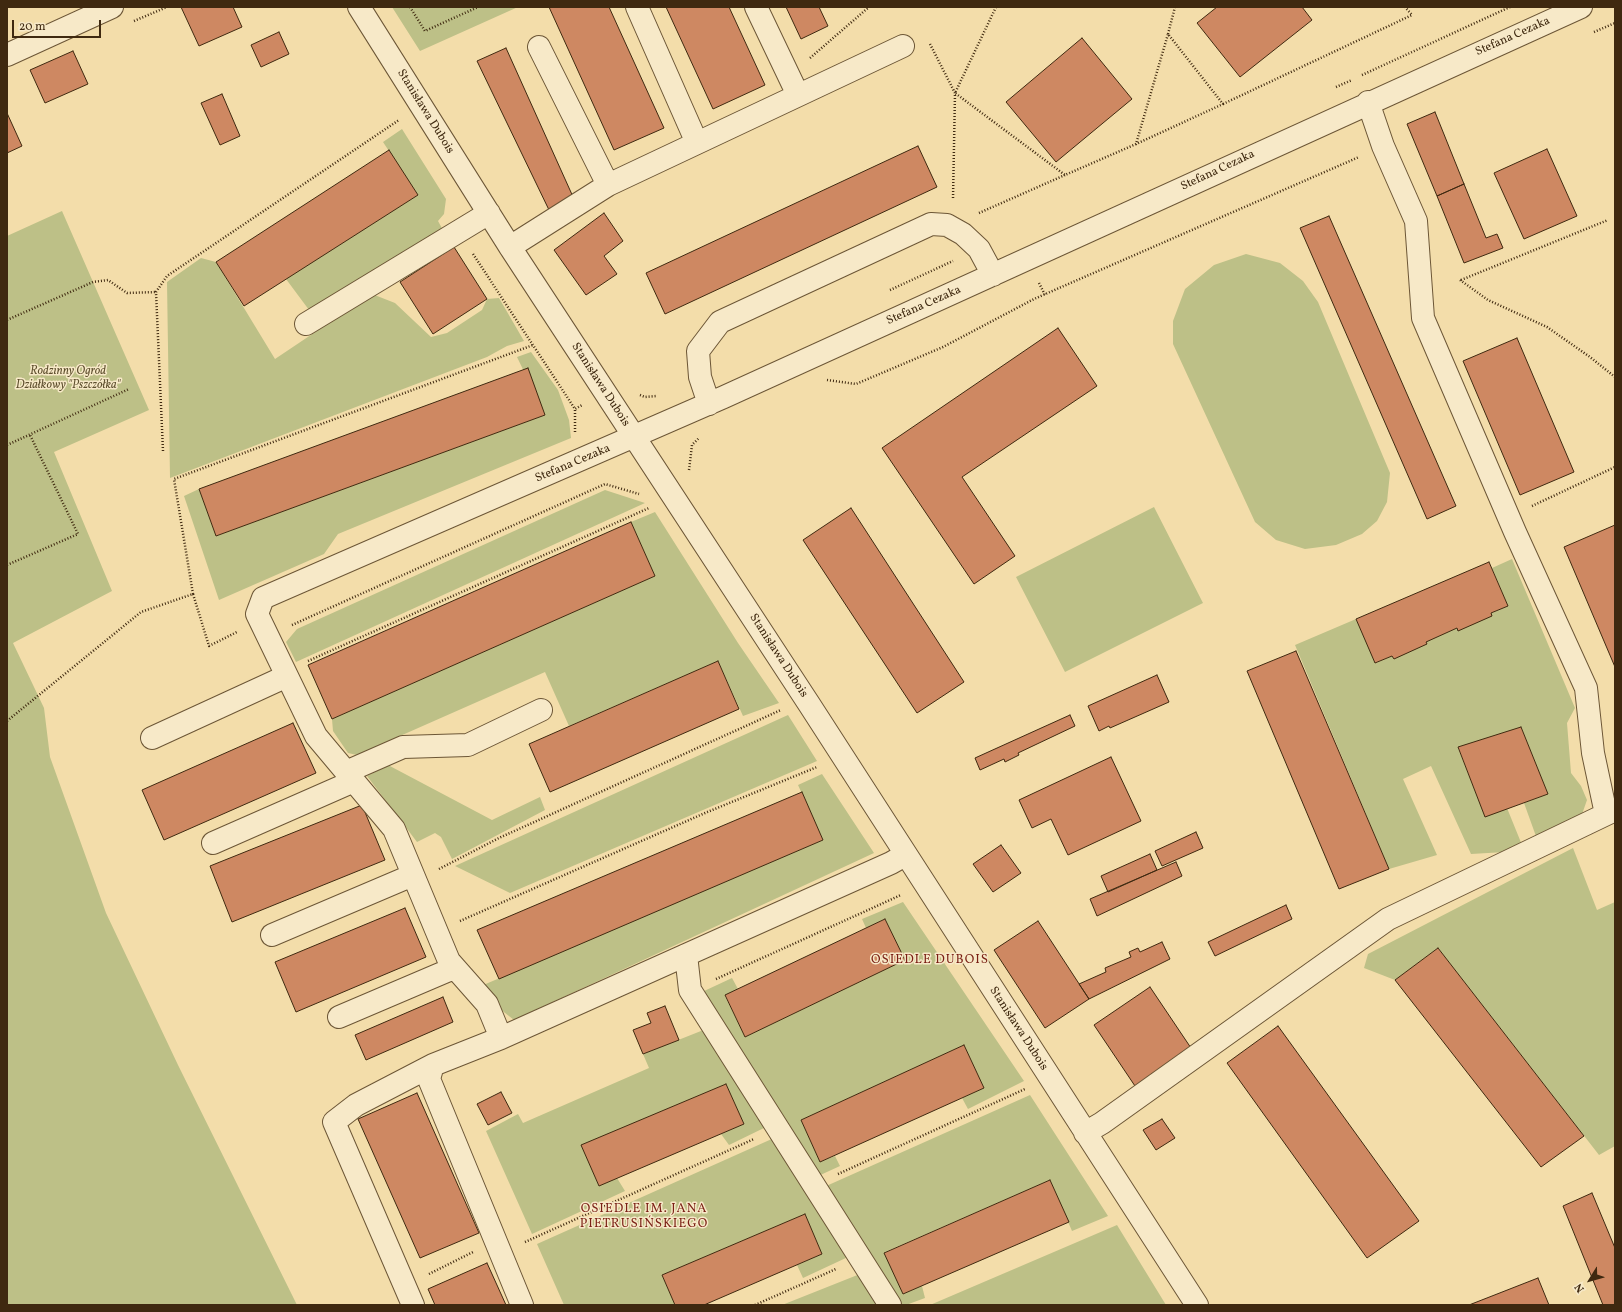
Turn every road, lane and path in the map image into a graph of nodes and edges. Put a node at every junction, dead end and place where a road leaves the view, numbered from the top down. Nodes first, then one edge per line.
1 (112, 7) edge
2 (359, 7) edge
3 (410, 7) edge
4 (478, 7) edge
5 (637, 7) edge
6 (756, 7) edge
7 (869, 7) edge
8 (996, 7) edge
9 (1175, 7) edge
10 (1405, 7) edge
11 (1510, 7) edge
12 (1581, 7) edge
13 (1615, 22) edge
14 (1591, 33) dead end
15 (1168, 34) junction
16 (930, 43) dead end
17 (903, 46) dead end
18 (539, 47) dead end
19 (7, 55) edge
20 (1331, 89) dead end
21 (955, 93) junction
22 (798, 95) junction
23 (1368, 102) junction
24 (1223, 104) junction
25 (422, 107) junction
26 (697, 143) junction
27 (1136, 144) junction
28 (1383, 146) junction
29 (1065, 175) junction
30 (608, 185) junction
31 (953, 204) dead end
32 (489, 213) junction
33 (973, 215) dead end
34 (1608, 220) dead end
35 (510, 246) junction
36 (979, 249) junction
37 (993, 275) junction
38 (887, 291) dead end
39 (156, 292) junction
40 (7, 320) edge
41 (306, 324) dead end
42 (1615, 377) edge
43 (823, 379) dead end
44 (129, 389) dead end
45 (604, 390) junction
46 (663, 395) dead end
47 (709, 404) junction
48 (30, 435) junction
49 (701, 436) dead end
50 (634, 437) junction
51 (7, 445) edge
52 (163, 451) dead end
53 (1615, 468) edge
54 (688, 474) dead end
55 (641, 495) dead end
56 (653, 506) dead end
57 (1531, 506) dead end
58 (7, 565) edge
59 (193, 594) junction
60 (260, 621) junction
61 (289, 626) dead end
62 (294, 670) junction
63 (784, 709) dead end
64 (541, 710) dead end
65 (7, 721) edge
66 (152, 738) dead end
67 (820, 766) dead end
68 (350, 777) junction
69 (1611, 812) edge
70 (213, 844) dead end
71 (905, 855) junction
72 (415, 878) junction
73 (902, 894) dead end
74 (454, 924) dead end
75 (272, 935) dead end
76 (686, 955) junction
77 (454, 968) junction
78 (690, 990) junction
79 (339, 1017) dead end
80 (501, 1038) junction
81 (433, 1065) junction
82 (1026, 1088) dead end
83 (779, 1128) junction
84 (1086, 1133) junction
85 (814, 1185) junction
86 (499, 1247) junction
87 (861, 1259) junction
88 (409, 1296) edge
89 (522, 1305) edge
90 (755, 1305) edge
91 (890, 1305) edge
92 (1197, 1305) edge

1 - 19 street
2 - 25 street, Stanisława Dubois
3 - 4 path
5 - 26 street
6 - 22 street
7 - 22 path
8 - 21 path
9 - 15 path
10 - 24 path
11 - 20 path
12 - 23 street, Stefana Cezaka
13 - 14 path
15 - 24 path
15 - 27 path
16 - 21 path
17 - 22 street
18 - 30 street
21 - 29 path
21 - 31 path
22 - 26 street
23 - 28 street
23 - 37 street, Stefana Cezaka
24 - 27 path
25 - 32 street, Stanisława Dubois
25 - 39 path
26 - 30 street
27 - 29 path
28 - 43 path
28 - 69 street
29 - 33 path
30 - 35 street
32 - 35 street, Stanisława Dubois
32 - 41 street
34 - 42 path
35 - 45 street, Stanisława Dubois
36 - 37 street
36 - 38 path
36 - 47 street
37 - 47 street, Stefana Cezaka
39 - 40 path
39 - 52 path
44 - 48 path
45 - 46 path
45 - 50 street, Stanisława Dubois
45 - 59 path
47 - 50 street, Stefana Cezaka
48 - 51 path
48 - 58 path
49 - 54 path
50 - 60 street, Stefana Cezaka
50 - 71 street, Stanisława Dubois
53 - 57 path
55 - 61 path
56 - 62 path
59 - 60 path
59 - 65 path
60 - 62 street
62 - 66 street
62 - 68 street
63 - 72 path
64 - 68 street
67 - 74 path
68 - 70 street
68 - 72 street
69 - 84 street
71 - 76 street
71 - 84 street, Stanisława Dubois
72 - 75 street
72 - 77 street
73 - 78 path
76 - 78 street
76 - 80 street
77 - 79 street
77 - 80 street
78 - 83 street
80 - 81 street
81 - 86 street
81 - 88 street
82 - 85 path
83 - 85 street
83 - 86 path
84 - 92 street, Stanisława Dubois
85 - 87 street
86 - 88 path
86 - 89 street
87 - 90 path
87 - 91 street

